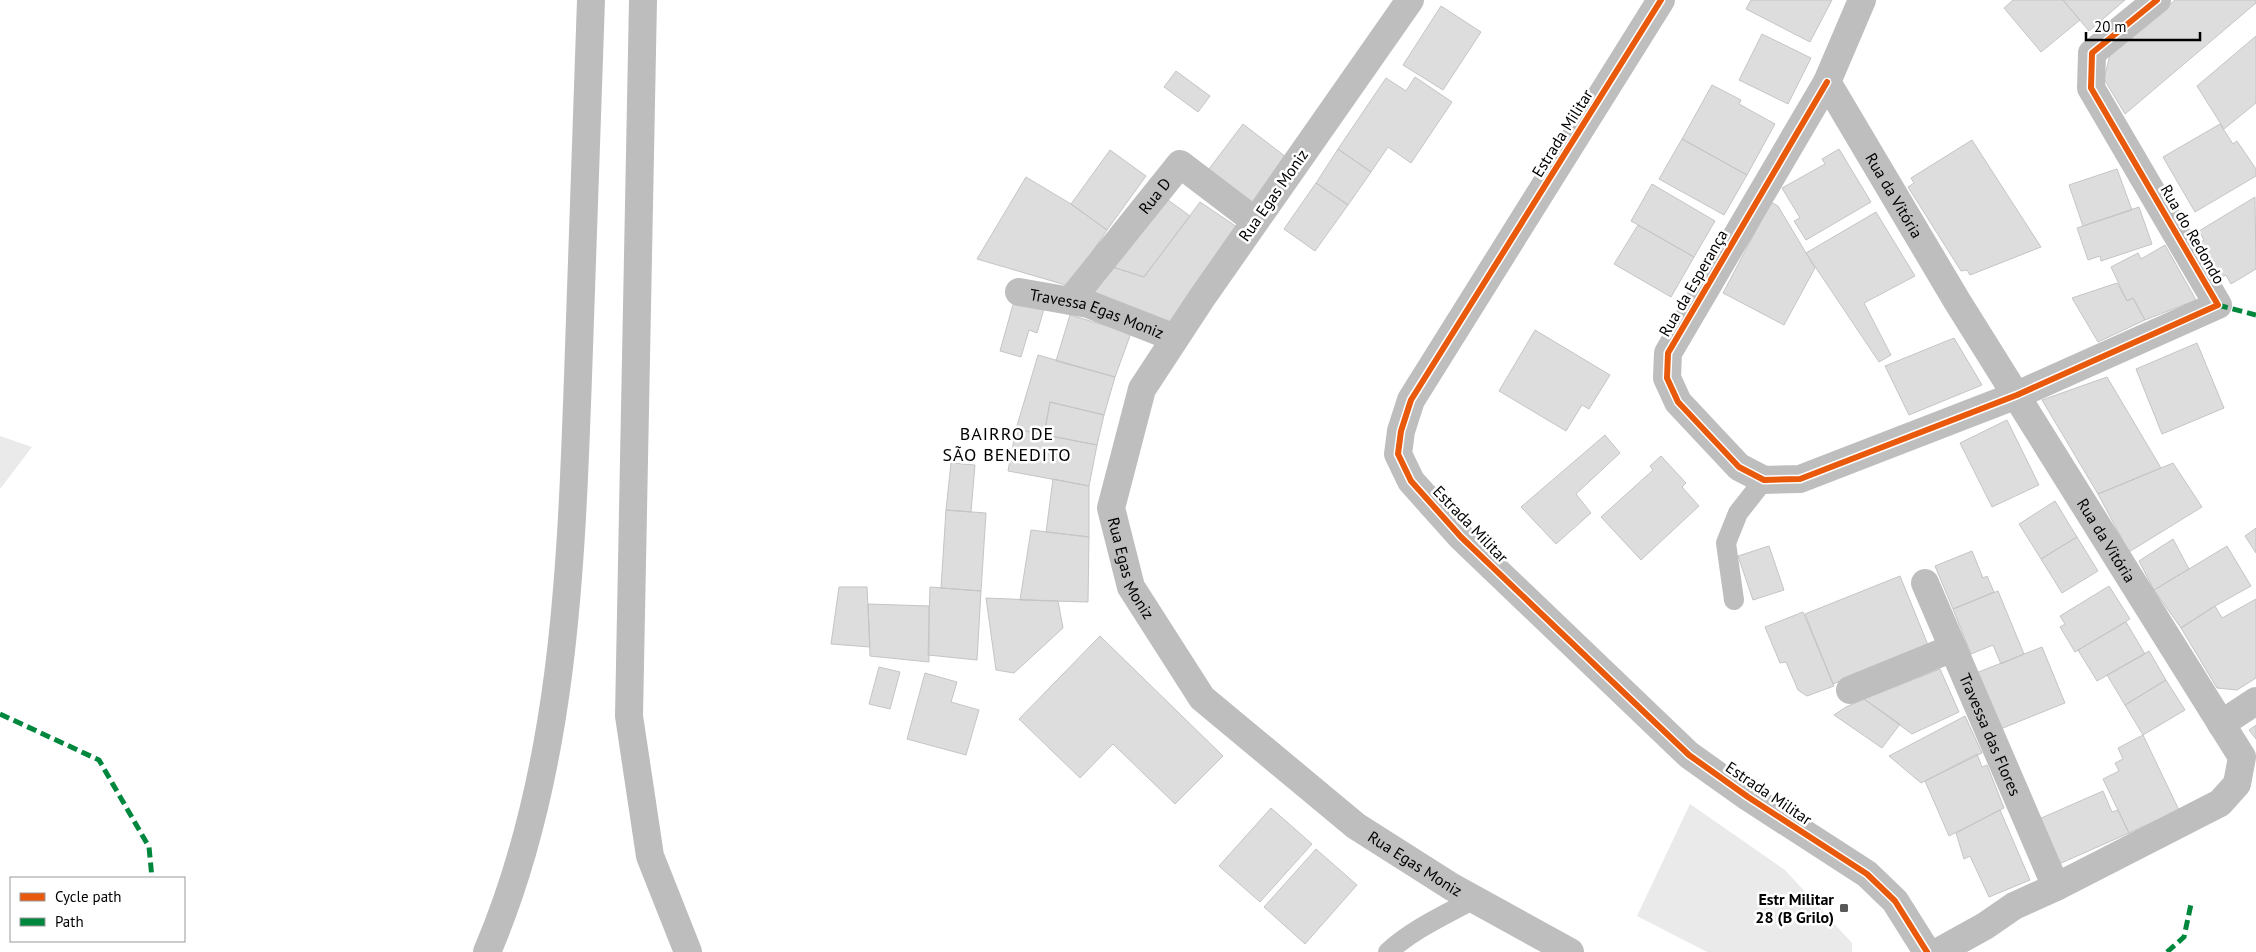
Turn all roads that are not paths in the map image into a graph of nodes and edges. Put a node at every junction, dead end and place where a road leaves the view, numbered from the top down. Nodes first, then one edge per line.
1 (592, 0) edge
2 (643, 0) edge
3 (1410, 0) edge
4 (1661, 0) edge
5 (1862, 0) edge
6 (2156, 0) edge
7 (1827, 82) junction
8 (1255, 222) junction
9 (1019, 292) dead end
10 (1070, 301) junction
11 (1175, 338) junction
12 (2016, 395) junction
13 (1764, 480) junction
14 (1925, 583) dead end
15 (1734, 600) dead end
16 (1953, 648) junction
17 (1850, 690) dead end
18 (2256, 701) edge
19 (2221, 724) junction
20 (2056, 887) junction
21 (1474, 899) junction
22 (487, 952) edge
23 (688, 952) edge
24 (1388, 952) edge
25 (1570, 952) edge
26 (1926, 952) edge
27 (1938, 952) edge

1 - 22 highway
2 - 23 highway
3 - 8 street, Rua Egas Moniz
4 - 26 street, Estrada Militar
5 - 7 street
6 - 12 street, Rua do Redondo
7 - 12 street, Rua da Vitória
7 - 13 street, Rua da Esperança
8 - 10 street, Rua D
8 - 11 street, Rua Egas Moniz
9 - 10 street, Travessa Egas Moniz
10 - 11 street, Travessa Egas Moniz
11 - 21 street, Rua Egas Moniz
12 - 13 street, Rua da Esperança
12 - 19 street, Rua da Vitória
13 - 15 lane
14 - 16 street, Travessa das Flores
16 - 17 street
16 - 20 street, Travessa das Flores
18 - 19 street
19 - 20 street, Rua da Vitória
20 - 27 street, Rua da Vitória
21 - 24 lane
21 - 25 street, Rua Egas Moniz

